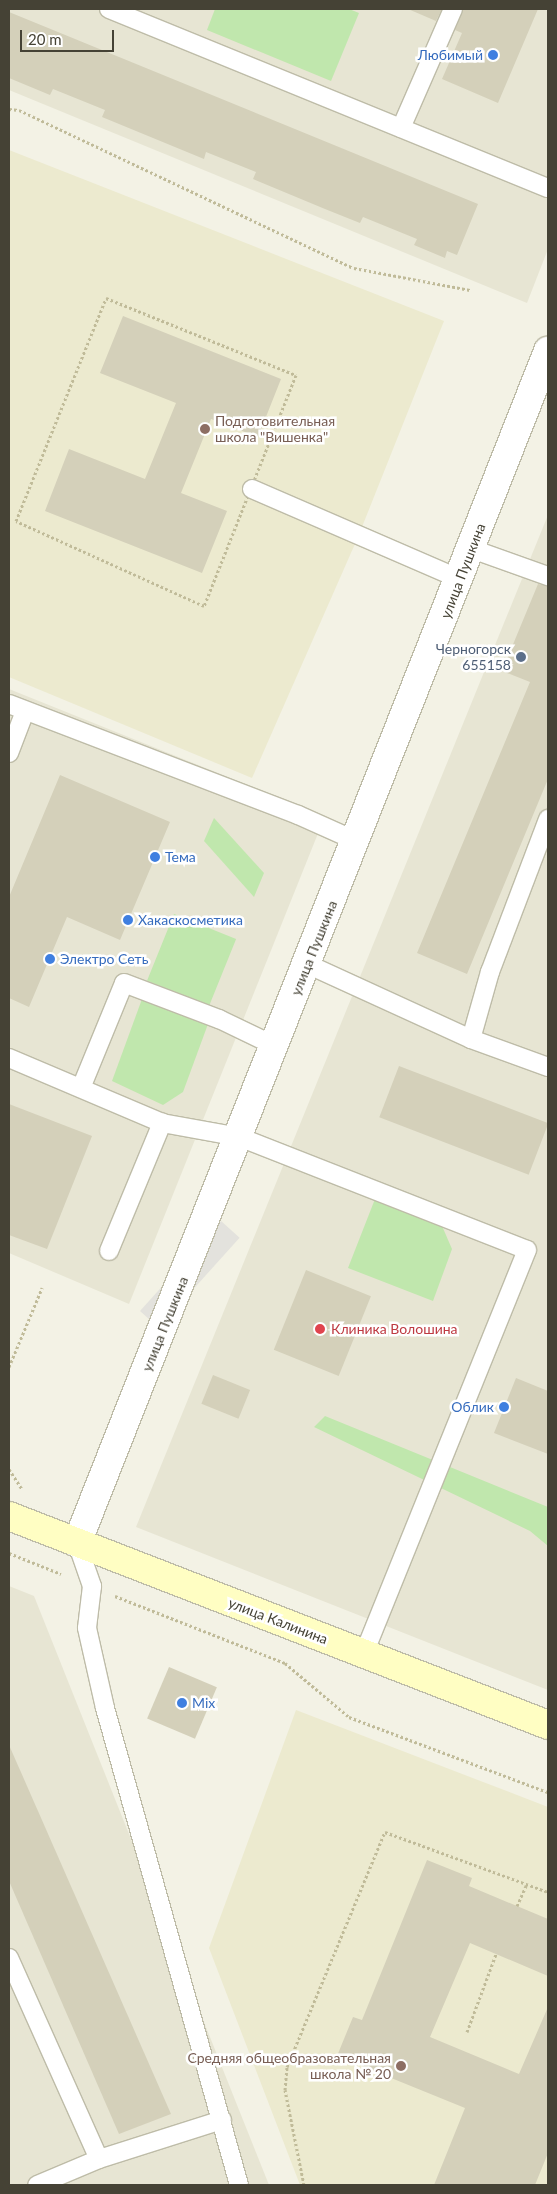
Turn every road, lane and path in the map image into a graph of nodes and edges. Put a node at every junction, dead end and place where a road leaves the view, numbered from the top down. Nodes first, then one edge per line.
1 (109, 9) edge
2 (453, 9) edge
3 (9, 110) edge
4 (401, 128) junction
5 (548, 188) edge
6 (470, 290) dead end
7 (548, 352) edge
8 (252, 489) junction
9 (472, 549) junction
10 (548, 576) edge
11 (460, 579) junction
12 (9, 704) edge
13 (25, 711) junction
14 (9, 753) edge
15 (548, 819) edge
16 (356, 841) junction
17 (307, 964) junction
18 (471, 1039) junction
19 (276, 1046) junction
20 (9, 1058) edge
21 (548, 1068) edge
22 (81, 1088) junction
23 (162, 1123) junction
24 (239, 1137) junction
25 (108, 1251) dead end
26 (42, 1288) dead end
27 (9, 1367) edge
28 (9, 1468) edge
29 (24, 1492) dead end
30 (9, 1516) edge
31 (77, 1543) junction
32 (9, 1553) edge
33 (92, 1586) junction
34 (364, 1654) junction
35 (548, 1725) edge
36 (548, 1792) edge
37 (527, 1884) junction
38 (548, 1892) edge
39 (517, 1906) dead end
40 (496, 1954) dead end
41 (9, 1958) edge
42 (467, 2032) dead end
43 (222, 2120) junction
44 (99, 2159) junction
45 (37, 2185) edge
46 (239, 2185) edge
47 (304, 2185) edge

1 - 4 lane
2 - 4 lane
3 - 6 path
4 - 5 lane
7 - 9 street, улица Пушкина
8 - 8 path
8 - 11 lane
9 - 10 lane
9 - 11 street, улица Пушкина
11 - 16 street, улица Пушкина
12 - 13 lane
13 - 14 lane
13 - 16 lane
15 - 18 lane
16 - 17 street, улица Пушкина
17 - 18 lane
17 - 19 street, улица Пушкина
18 - 21 lane
19 - 22 lane
19 - 24 street, улица Пушкина
20 - 22 lane
22 - 23 lane
23 - 24 lane
23 - 25 lane
24 - 31 street, улица Пушкина
24 - 34 lane
26 - 27 path
28 - 29 path
30 - 31 main road, улица Калинина
31 - 33 lane
31 - 34 main road, улица Калинина
32 - 33 path
33 - 36 path
33 - 43 lane
34 - 35 main road, улица Калинина
37 - 38 path
37 - 39 path
37 - 47 path
40 - 42 path
41 - 44 lane
43 - 44 lane
43 - 46 lane
44 - 45 lane

